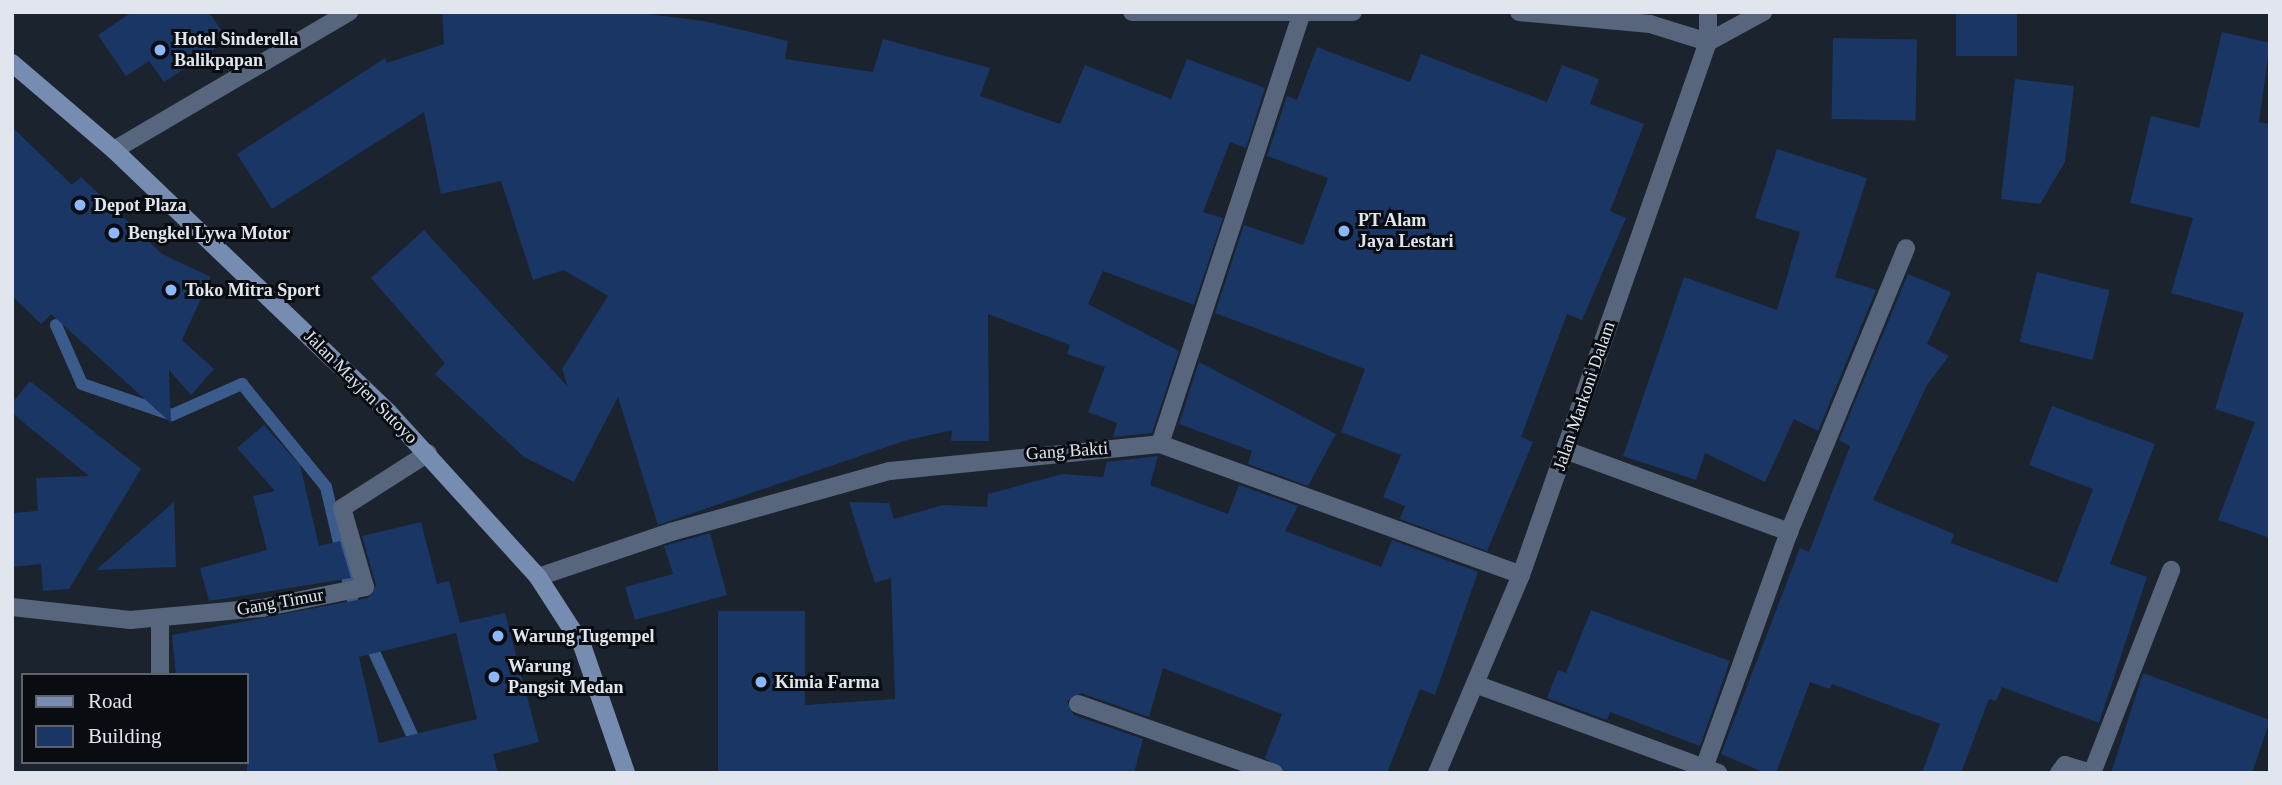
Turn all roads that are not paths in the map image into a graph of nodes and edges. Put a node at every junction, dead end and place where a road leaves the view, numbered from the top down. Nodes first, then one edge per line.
1 (349, 12) edge
2 (1132, 12) edge
3 (1353, 12) edge
4 (1519, 12) edge
5 (1708, 12) edge
6 (1763, 12) edge
7 (1302, 13) edge
8 (1708, 41) junction
9 (12, 63) edge
10 (114, 150) junction
11 (1906, 248) dead end
12 (1160, 444) junction
13 (1565, 450) junction
14 (428, 453) junction
15 (1789, 532) junction
16 (2171, 570) dead end
17 (1521, 575) junction
18 (537, 578) junction
19 (12, 607) edge
20 (160, 618) junction
21 (160, 673) edge
22 (1475, 684) junction
23 (1078, 704) dead end
24 (1711, 770) edge
25 (626, 773) edge
26 (1274, 773) edge
27 (1437, 773) edge
28 (2059, 773) edge
29 (2091, 773) edge

1 - 10 street
2 - 7 street
3 - 7 street
4 - 8 street
5 - 8 street, Jalan Markoni Dalam
6 - 8 street
7 - 12 street
8 - 13 street, Jalan Markoni Dalam
9 - 10 main road, Jalan Mayjen Sutoyo
10 - 14 main road, Jalan Mayjen Sutoyo
11 - 15 street
12 - 17 street
12 - 18 street, Gang Bakti
13 - 15 street
13 - 17 street, Jalan Markoni Dalam
14 - 18 main road, Jalan Mayjen Sutoyo
14 - 20 street, Gang Timur
15 - 24 street
16 - 29 street
17 - 22 street, Jalan Markoni Dalam
18 - 25 main road, Jalan Mayjen Sutoyo
19 - 20 street, Gang Timur
20 - 21 street
22 - 24 street
22 - 27 street, Jalan Markoni Dalam
23 - 26 street
28 - 29 street

